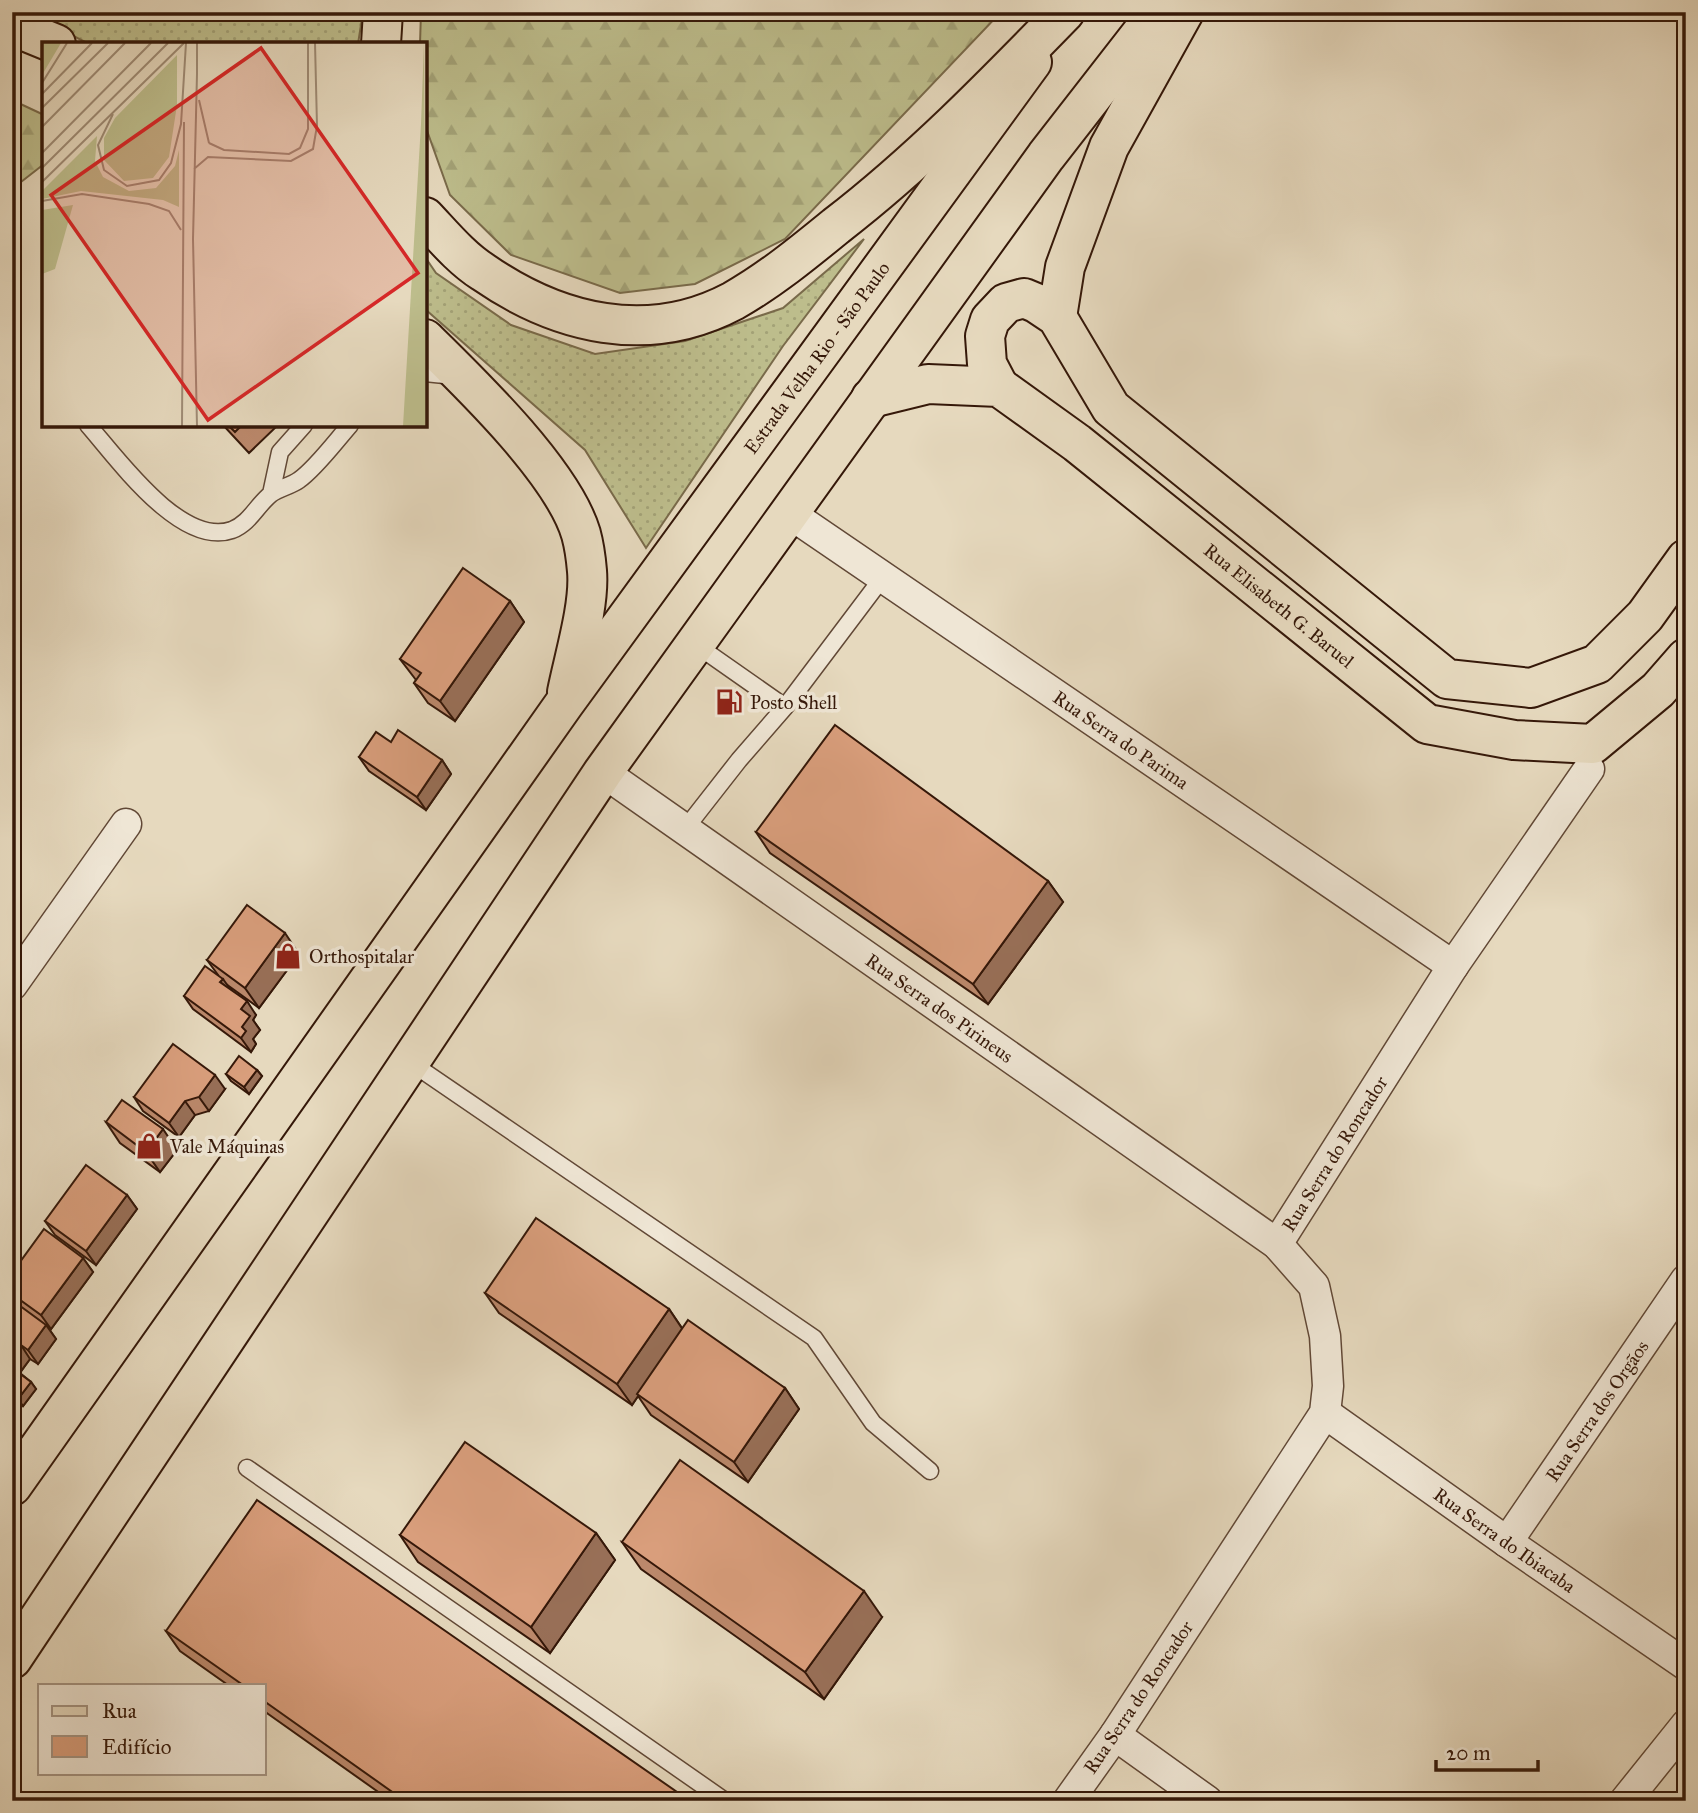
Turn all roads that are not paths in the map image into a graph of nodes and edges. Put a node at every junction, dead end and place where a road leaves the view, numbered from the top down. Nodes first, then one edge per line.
1 (383, 12) edge
2 (1067, 12) edge
3 (1158, 12) edge
4 (1184, 12) edge
5 (12, 26) edge
6 (51, 42) edge
7 (381, 42) edge
8 (427, 219) edge
9 (1057, 317) junction
10 (427, 343) edge
11 (443, 375) edge
12 (999, 387) junction
13 (870, 398) junction
14 (90, 427) edge
15 (302, 427) edge
16 (348, 427) edge
17 (271, 494) junction
18 (789, 513) junction
19 (1686, 559) edge
20 (883, 577) junction
21 (695, 644) junction
22 (1686, 658) edge
23 (564, 704) junction
24 (785, 707) junction
25 (1589, 769) dead end
26 (603, 772) junction
27 (126, 824) dead end
28 (685, 829) junction
29 (1453, 965) junction
30 (12, 985) edge
31 (410, 1062) junction
32 (1277, 1244) junction
33 (1686, 1280) edge
34 (1325, 1413) junction
35 (247, 1468) dead end
36 (930, 1471) dead end
37 (12, 1486) edge
38 (1507, 1542) junction
39 (12, 1659) edge
40 (1686, 1665) edge
41 (1686, 1726) edge
42 (1115, 1735) junction
43 (725, 1801) edge
44 (1068, 1801) edge
45 (1207, 1801) edge
46 (1625, 1801) edge

1 - 7 main road
2 - 8 main road
2 - 23 main road, Estrada Velha Rio - São Paulo
3 - 13 main road
4 - 9 main road
5 - 6 main road
9 - 12 main road
9 - 19 main road
10 - 11 main road
11 - 23 main road
12 - 13 main road
12 - 22 main road, Rua Elisabeth G. Baruel
13 - 18 main road
14 - 17 lane
15 - 17 lane
16 - 17 lane
18 - 20 street, Rua Serra do Parima
18 - 21 main road
20 - 24 lane
20 - 29 street, Rua Serra do Parima
21 - 24 lane
21 - 26 main road
23 - 37 main road, Estrada Velha Rio - São Paulo
24 - 28 lane
25 - 29 street, Rua Serra do Roncador
26 - 28 street, Rua Serra dos Pirineus
26 - 31 main road
27 - 30 street
28 - 32 street, Rua Serra dos Pirineus
29 - 32 street, Rua Serra do Roncador
31 - 36 lane
31 - 39 main road
32 - 34 street, Rua Serra do Roncador
33 - 38 street, Rua Serra dos Orgãos
34 - 38 street, Rua Serra do Ibiacaba
34 - 42 street, Rua Serra do Roncador
35 - 43 lane
38 - 40 street, Rua Serra do Ibiacaba
41 - 46 street
42 - 44 street, Rua Serra do Roncador
42 - 45 street

